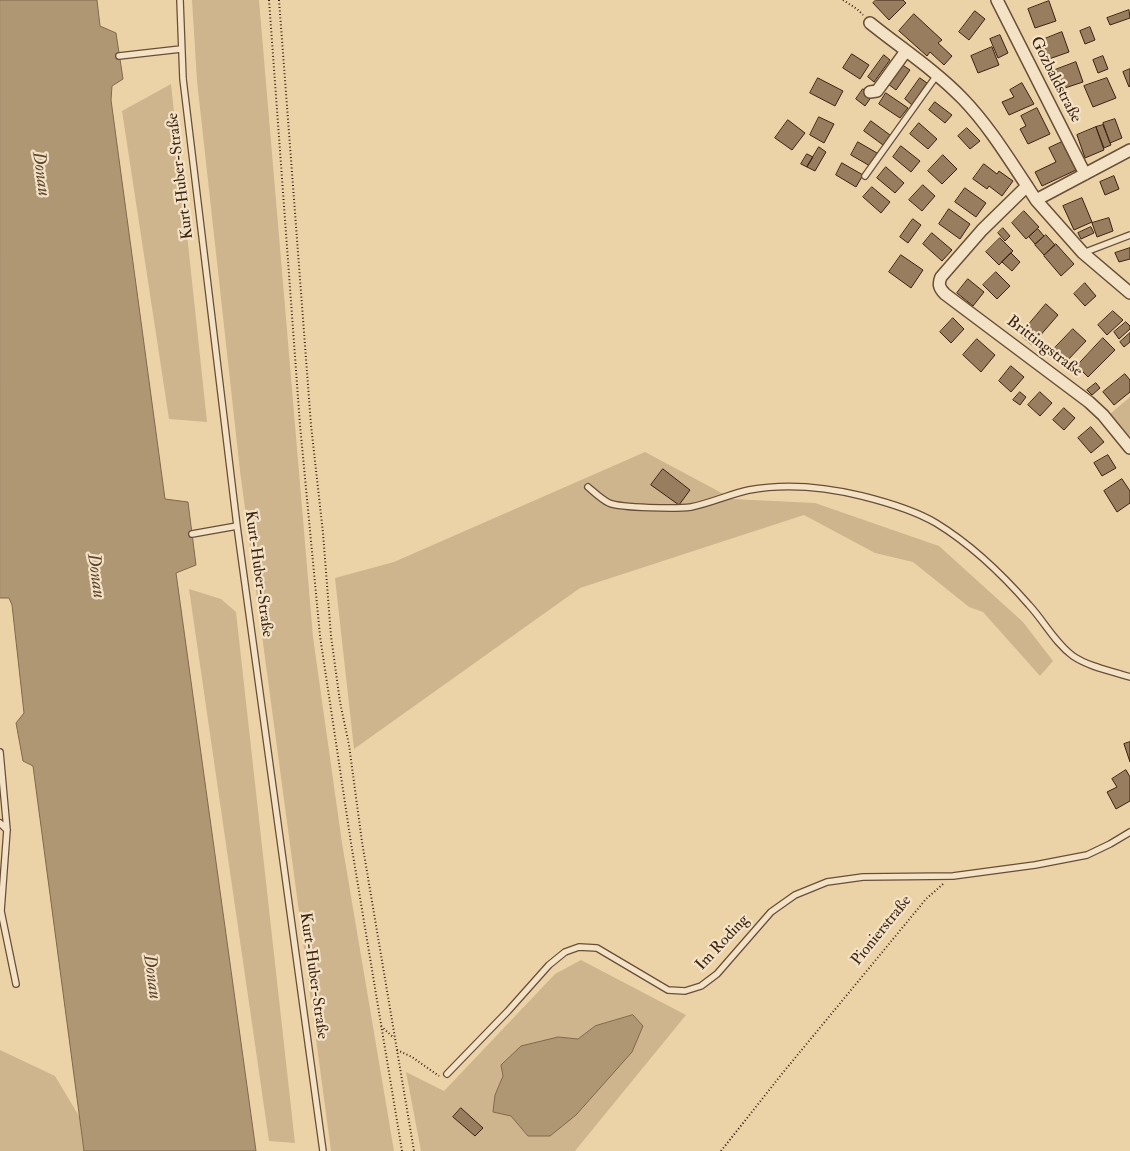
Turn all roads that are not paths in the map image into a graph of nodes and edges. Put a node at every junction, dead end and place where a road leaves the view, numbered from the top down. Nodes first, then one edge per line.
1 (180, 0) edge
2 (997, 0) edge
3 (870, 23) road end
4 (181, 49) junction
5 (906, 51) junction
6 (119, 56) dead end
7 (938, 75) junction
8 (870, 92) dead end
9 (1130, 150) edge
10 (1085, 174) junction
11 (865, 176) dead end
12 (1027, 186) junction
13 (1036, 200) junction
14 (1130, 235) edge
15 (1083, 253) junction
16 (1130, 293) edge
17 (1130, 448) edge
18 (588, 487) dead end
19 (237, 526) junction
20 (192, 534) dead end
21 (1130, 677) edge
22 (0, 752) edge
23 (0, 823) edge
24 (7, 830) junction
25 (1130, 832) edge
26 (16, 984) dead end
27 (447, 1074) road end
28 (323, 1151) edge

1 - 4 lane, Kurt-Huber-Straße
2 - 10 street, Gozbaldstraße
3 - 5 street
4 - 6 lane
4 - 19 lane, Kurt-Huber-Straße
5 - 7 street
5 - 8 street
7 - 11 lane
7 - 12 street
9 - 10 street
10 - 13 street
12 - 13 street
12 - 17 street, Brittingstraße
13 - 15 street
14 - 15 lane
15 - 16 street
18 - 21 lane
19 - 20 lane
19 - 28 lane, Kurt-Huber-Straße
22 - 24 lane
23 - 24 lane
24 - 26 lane
25 - 27 lane, Im Roding

